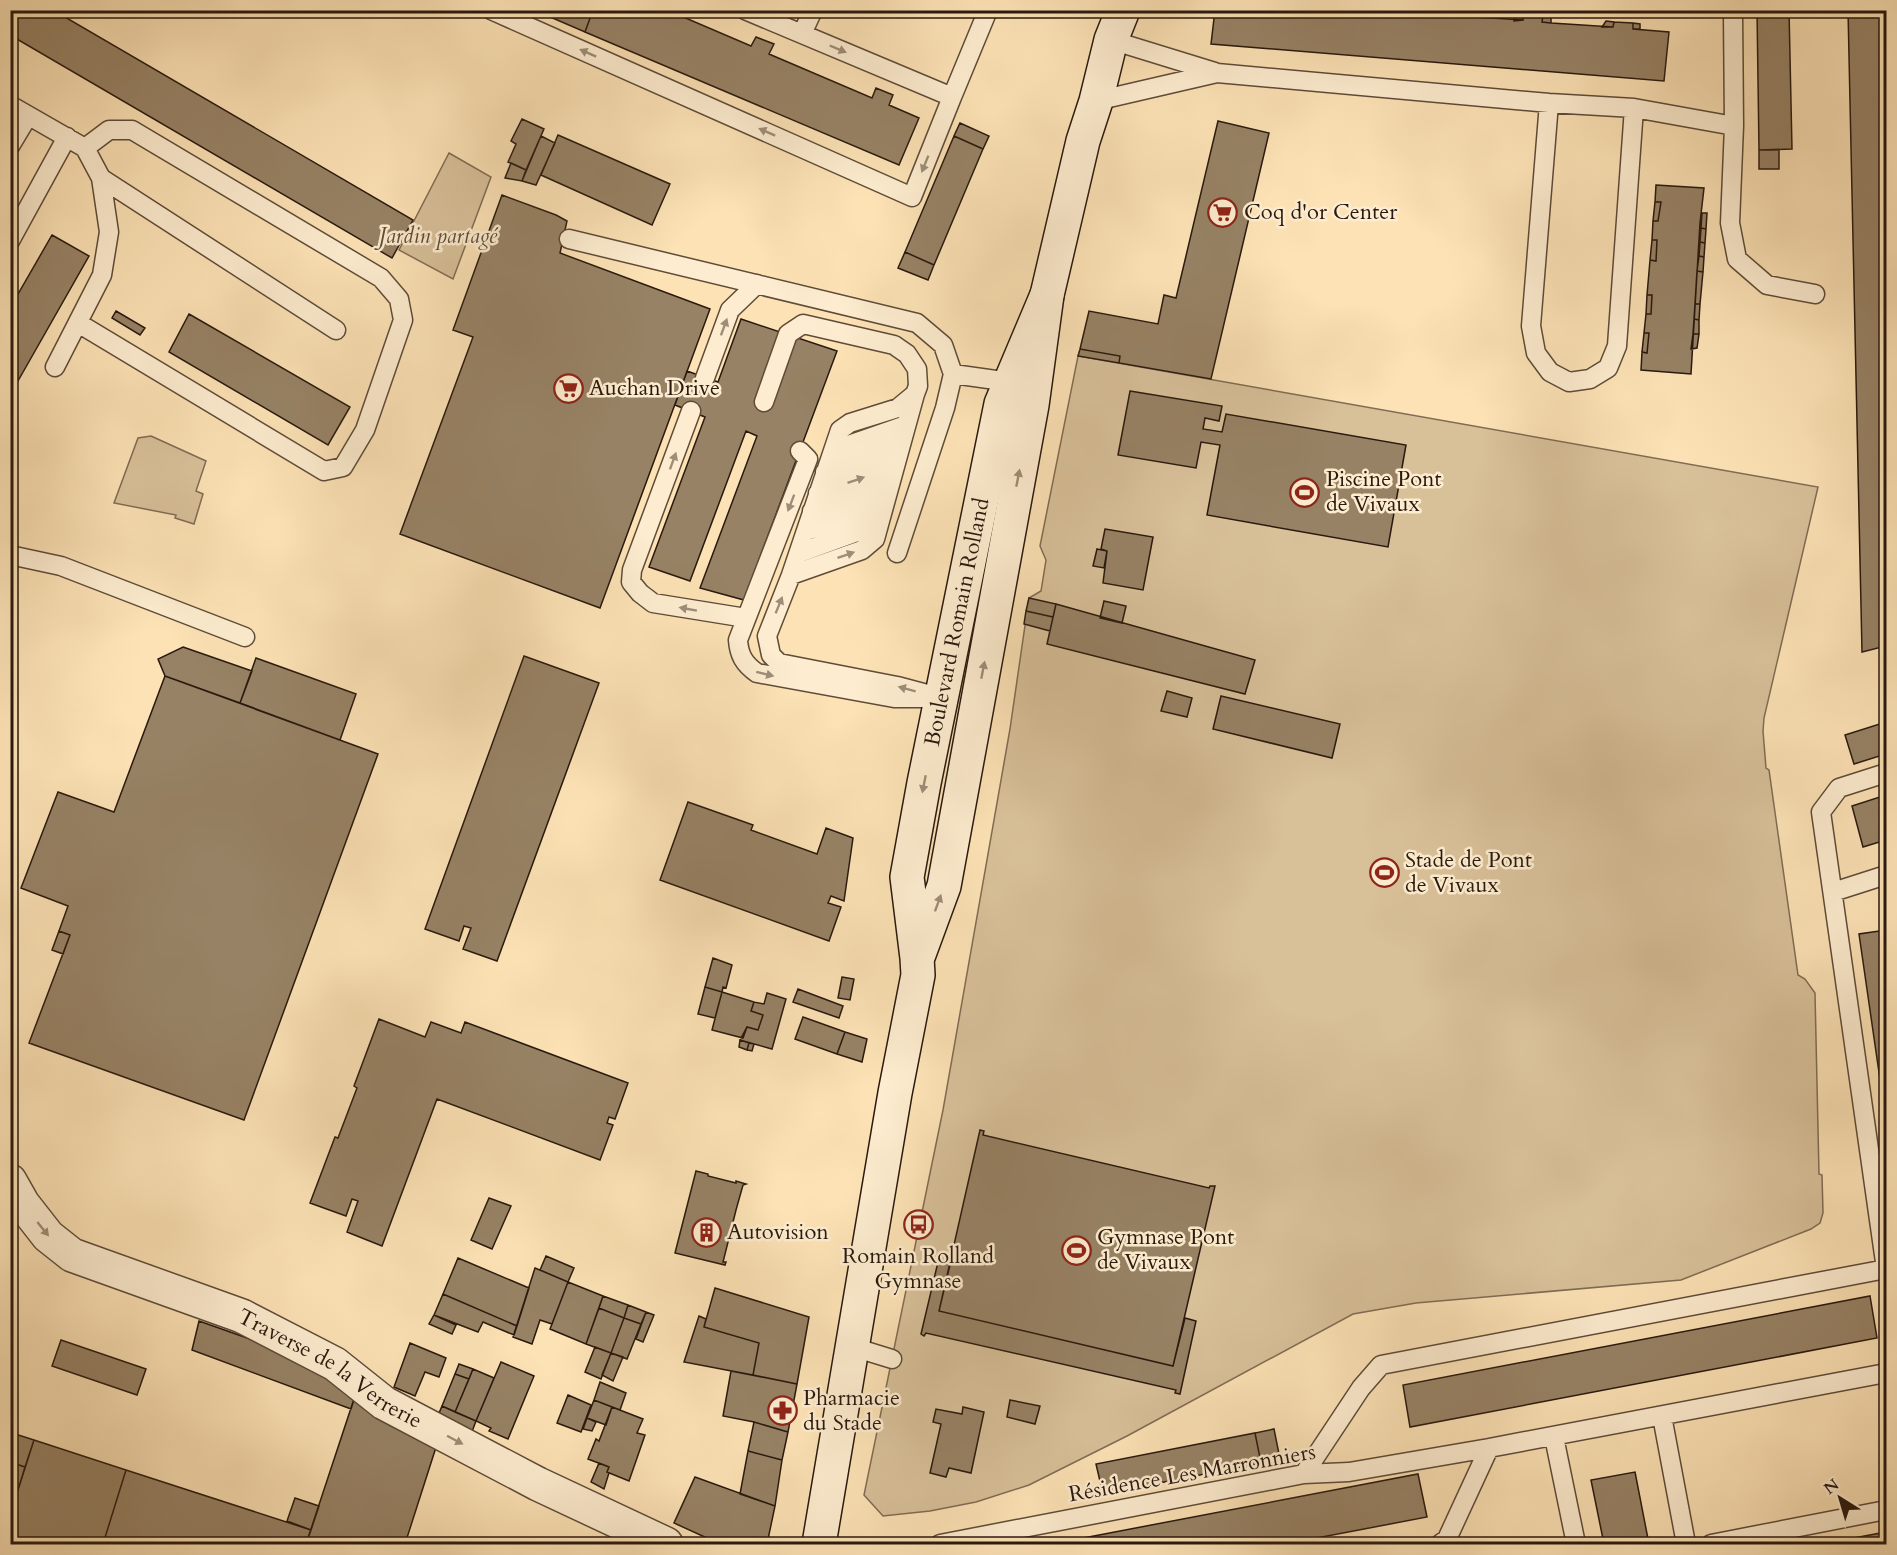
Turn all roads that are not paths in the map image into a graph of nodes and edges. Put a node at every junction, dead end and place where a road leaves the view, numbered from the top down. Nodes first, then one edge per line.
1 (491, 10) edge
2 (745, 10) edge
3 (813, 10) edge
4 (988, 10) edge
5 (1123, 10) edge
6 (1731, 10) edge
7 (1112, 26) edge
8 (802, 34) junction
9 (1217, 73) junction
10 (952, 97) junction
11 (1096, 101) junction
12 (1549, 103) junction
13 (10, 105) edge
14 (1634, 108) junction
15 (28, 116) junction
16 (1734, 126) junction
17 (67, 138) junction
18 (10, 146) edge
19 (85, 147) junction
20 (101, 178) junction
21 (569, 239) dead end
22 (10, 241) edge
23 (757, 284) junction
24 (1815, 294) dead end
25 (1047, 295) junction
26 (78, 323) junction
27 (336, 330) dead end
28 (55, 367) dead end
29 (952, 374) junction
30 (705, 378) dead end
31 (1010, 382) junction
32 (915, 394) junction
33 (764, 402) dead end
34 (691, 411) dead end
35 (906, 425) junction
36 (900, 446) junction
37 (834, 450) junction
38 (800, 451) dead end
39 (825, 472) junction
40 (892, 476) junction
41 (818, 493) junction
42 (884, 506) junction
43 (812, 511) junction
44 (879, 524) junction
45 (806, 531) junction
46 (799, 552) junction
47 (897, 553) dead end
48 (10, 555) edge
49 (791, 575) junction
50 (746, 618) junction
51 (245, 637) dead end
52 (942, 698) junction
53 (976, 705) junction
54 (1887, 773) edge
55 (1887, 874) edge
56 (1833, 892) junction
57 (918, 958) junction
58 (10, 1181) edge
59 (1887, 1269) edge
60 (853, 1347) junction
61 (892, 1359) dead end
62 (1887, 1373) edge
63 (1662, 1416) junction
64 (1554, 1437) junction
65 (1489, 1449) junction
66 (1304, 1474) junction
67 (1887, 1510) edge
68 (666, 1545) edge
69 (819, 1545) edge
70 (940, 1545) edge
71 (1440, 1545) edge
72 (1576, 1545) edge
73 (1686, 1545) edge
74 (1711, 1545) edge

10 -> 1 lane
2 - 8 lane
3 - 8 lane
4 - 10 lane
5 - 7 main road, Boulevard Romain Rolland
6 - 16 lane
7 - 9 lane
7 - 11 main road, Boulevard Romain Rolland
8 -> 10 lane
9 - 11 lane
9 - 12 lane
11 - 25 main road, Boulevard Romain Rolland
12 - 14 lane
12 - 14 lane
13 - 15 lane
14 - 16 lane
15 - 17 lane
15 - 18 lane
16 - 24 lane
17 - 19 lane
17 - 22 lane
19 - 20 lane
19 - 26 lane
20 - 26 lane
20 - 27 lane
21 - 23 lane
23 - 29 lane
30 -> 23 lane
25 - 31 main road, Boulevard Romain Rolland
53 -> 25 main road, Boulevard Romain Rolland
26 - 28 lane
29 - 31 lane
29 - 47 lane
31 - 52 main road, Boulevard Romain Rolland
32 - 33 lane
32 - 35 lane
32 - 37 lane
50 -> 34 lane
35 - 36 lane
35 - 37 lane
36 - 39 lane
36 - 40 lane
37 - 39 lane
38 -> 50 lane
39 - 41 lane
41 -> 40 lane
40 - 42 lane
40 - 43 lane
41 - 43 lane
42 - 44 lane
42 - 45 lane
43 - 45 lane
44 - 46 lane
49 -> 44 lane
45 - 46 lane
46 - 49 lane
48 - 51 lane
52 -> 49 lane
50 -> 52 lane
52 - 53 lane
52 -> 57 main road, Boulevard Romain Rolland
57 -> 53 main road, Boulevard Romain Rolland
54 - 56 lane
55 - 56 lane
56 - 59 lane
57 - 60 main road, Boulevard Romain Rolland
58 -> 68 main road, Traverse de la Verrerie
59 - 66 lane
60 - 61 lane
60 - 69 main road, Boulevard Romain Rolland
62 - 63 lane, Résidence Les Marronniers
63 - 64 lane, Résidence Les Marronniers
63 - 73 lane
64 - 65 lane, Résidence Les Marronniers
64 - 72 lane
65 - 66 lane, Résidence Les Marronniers
65 - 71 lane
66 - 70 lane, Résidence Les Marronniers
67 - 74 lane

